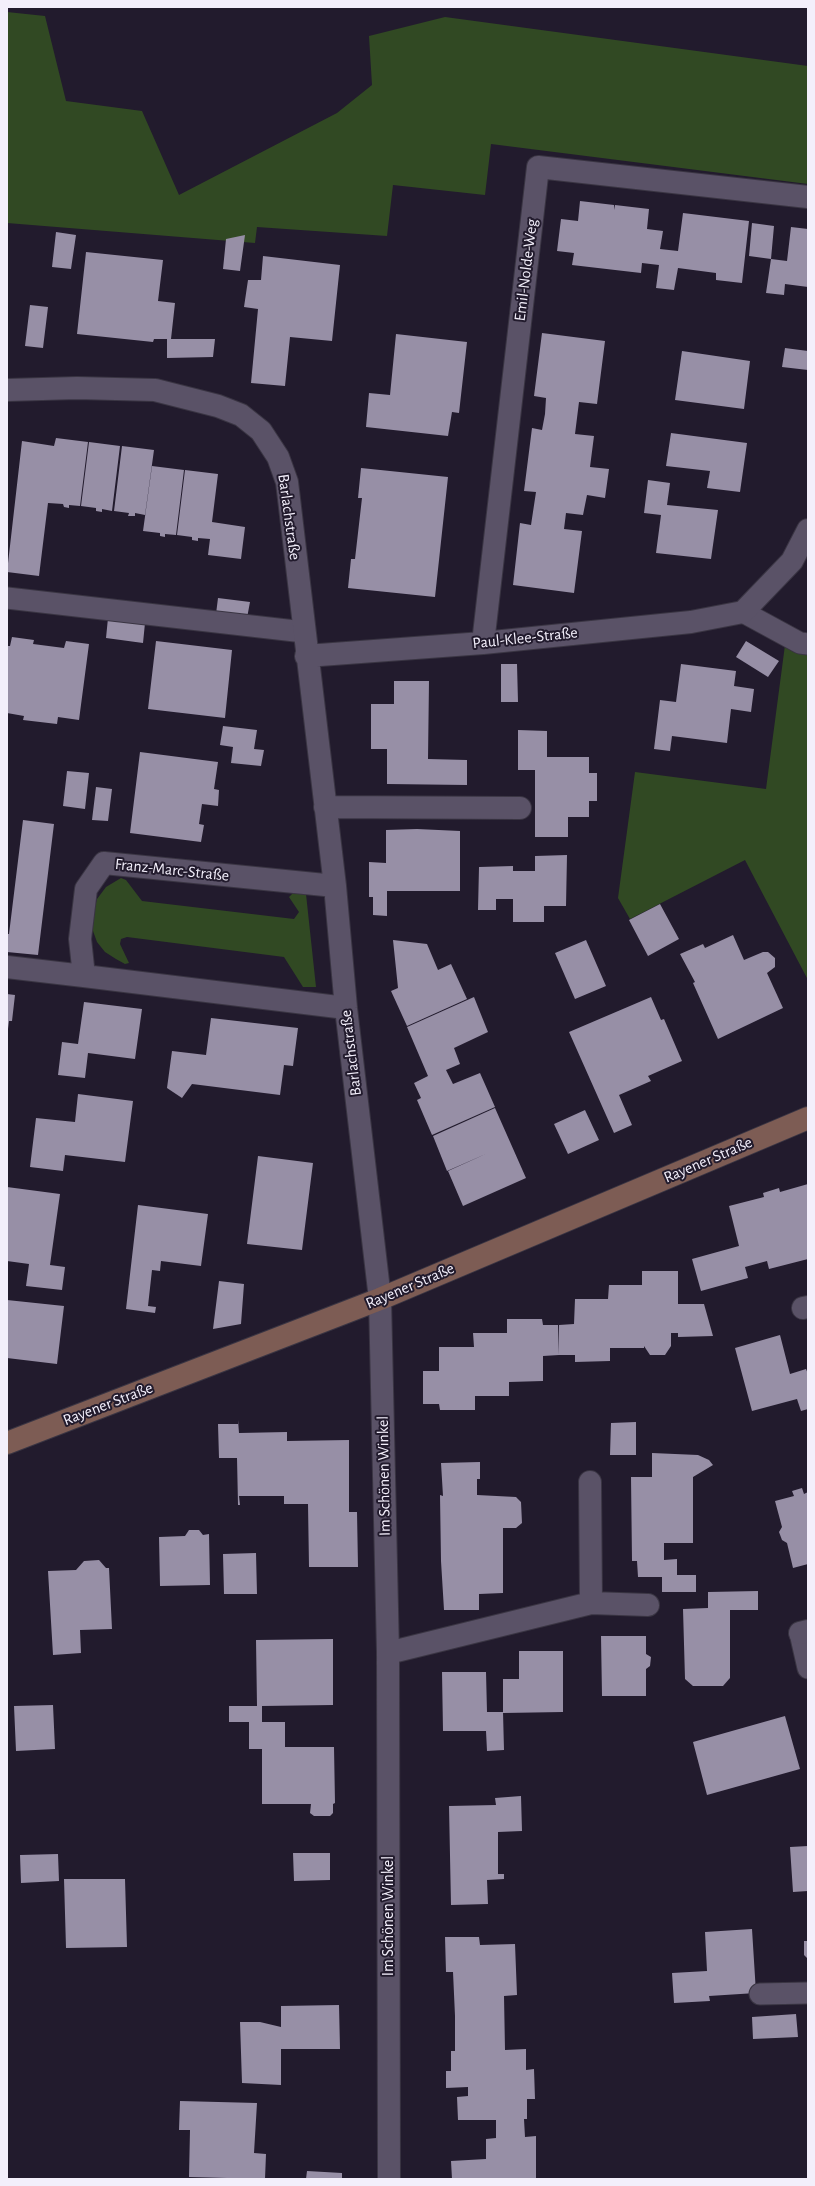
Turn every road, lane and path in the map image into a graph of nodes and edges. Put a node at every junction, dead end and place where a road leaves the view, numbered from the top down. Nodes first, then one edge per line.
1 (808, 197) edge
2 (7, 390) edge
3 (808, 530) edge
4 (7, 598) edge
5 (743, 612) junction
6 (304, 632) junction
7 (483, 643) junction
8 (808, 644) edge
9 (306, 656) junction
10 (325, 807) junction
11 (520, 808) dead end
12 (335, 886) junction
13 (7, 967) edge
14 (84, 976) junction
15 (346, 1008) junction
16 (808, 1118) edge
17 (380, 1299) junction
18 (7, 1443) edge
19 (590, 1482) dead end
20 (591, 1603) junction
21 (648, 1605) dead end
22 (804, 1632) edge
23 (388, 1653) junction
24 (808, 1668) edge
25 (808, 1993) edge
26 (760, 1994) dead end
27 (389, 2179) edge

1 - 7 street, Emil-Nolde-Weg
2 - 6 street, Barlachstraße
3 - 5 street
4 - 6 lane
5 - 7 street, Paul-Klee-Straße
5 - 8 lane
6 - 9 street, Barlachstraße
7 - 9 street, Paul-Klee-Straße
9 - 10 street, Barlachstraße
10 - 11 street
10 - 12 street, Barlachstraße
12 - 14 street, Franz-Marc-Straße
12 - 15 street, Barlachstraße
13 - 14 street
14 - 15 street
15 - 17 street, Barlachstraße
16 - 17 street, Rayener Straße
17 - 18 street, Rayener Straße
17 - 23 street, Im Schönen Winkel
19 - 20 street
20 - 21 street
20 - 23 street
22 - 24 lane
23 - 27 street, Im Schönen Winkel
25 - 26 lane

